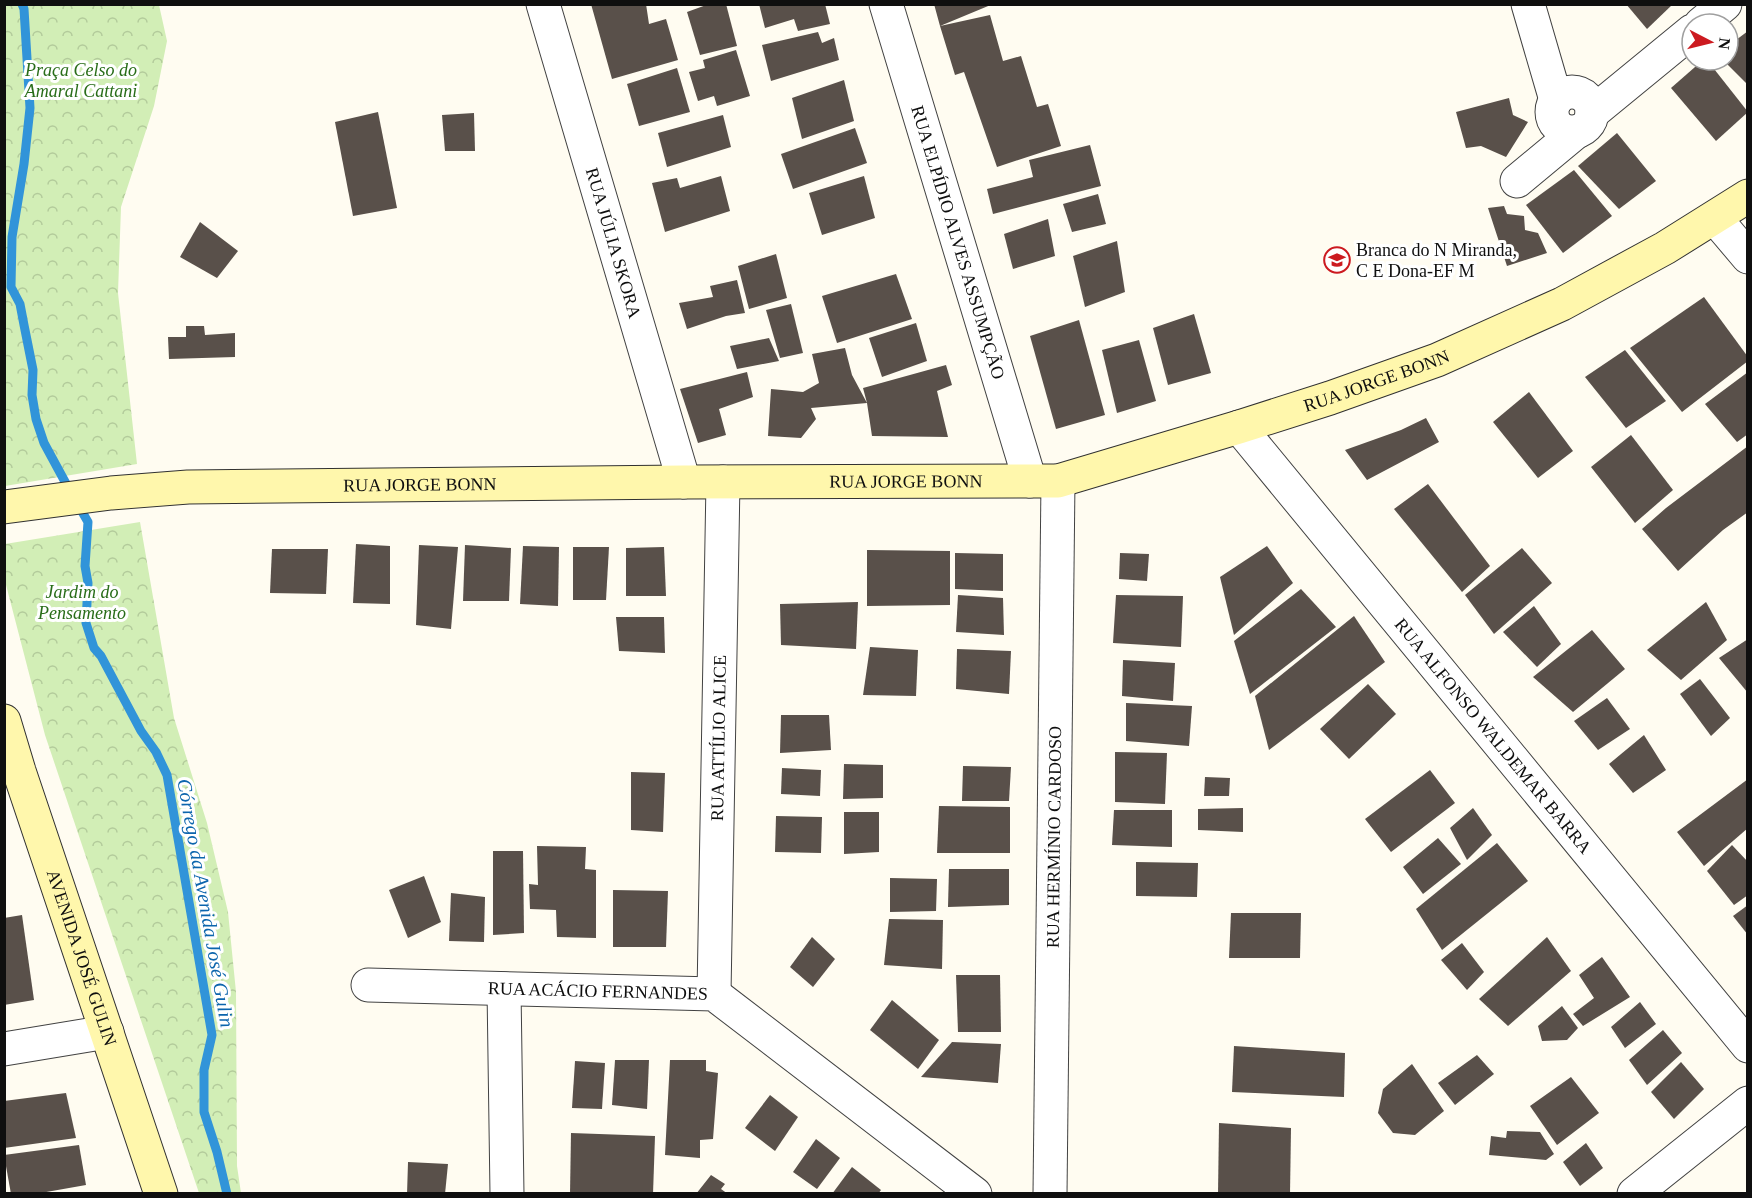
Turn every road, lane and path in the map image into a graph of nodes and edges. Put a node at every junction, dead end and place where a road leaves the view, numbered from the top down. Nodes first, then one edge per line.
1 (543, 4) edge
2 (886, 4) edge
3 (1528, 4) edge
4 (1680, 42) edge
5 (1584, 123) junction
6 (1517, 182) dead end
7 (1748, 196) edge
8 (1715, 218) junction
9 (1748, 257) edge
10 (1239, 427) junction
11 (1044, 481) junction
12 (684, 482) junction
13 (723, 482) junction
14 (4, 507) edge
15 (4, 721) edge
16 (12, 773) edge
17 (368, 986) dead end
18 (504, 989) junction
19 (714, 994) junction
20 (107, 1032) junction
21 (1748, 1046) edge
22 (4, 1049) edge
23 (1748, 1103) edge
24 (161, 1194) edge
25 (507, 1194) edge
26 (975, 1194) edge
27 (1050, 1194) edge
28 (1634, 1194) edge

1 - 12 street, RUA JÚLIA SKORA
2 - 11 street, RUA ELPÍDIO ALVES ASSUMPÇÃO
3 - 5 street
4 - 5 street
5 - 6 street
7 - 8 street, RUA JORGE BONN
8 - 9 street
8 - 10 street, RUA JORGE BONN
10 - 11 street, RUA JORGE BONN
10 - 21 street, RUA ALFONSO WALDEMAR BARRA
11 - 13 street, RUA JORGE BONN
11 - 27 street, RUA HERMÍNIO CARDOSO
12 - 13 street, RUA JORGE BONN
12 - 14 street, RUA JORGE BONN
13 - 19 street, RUA ATTÍLIO ALICE
15 - 16 street, AVENIDA JOSÉ GULIN
16 - 20 street, AVENIDA JOSÉ GULIN
17 - 18 street, RUA ACÁCIO FERNANDES
18 - 19 street, RUA ACÁCIO FERNANDES
18 - 25 street
19 - 26 street, RUA ACÁCIO FERNANDES
20 - 22 street
20 - 24 street, AVENIDA JOSÉ GULIN
23 - 28 street

